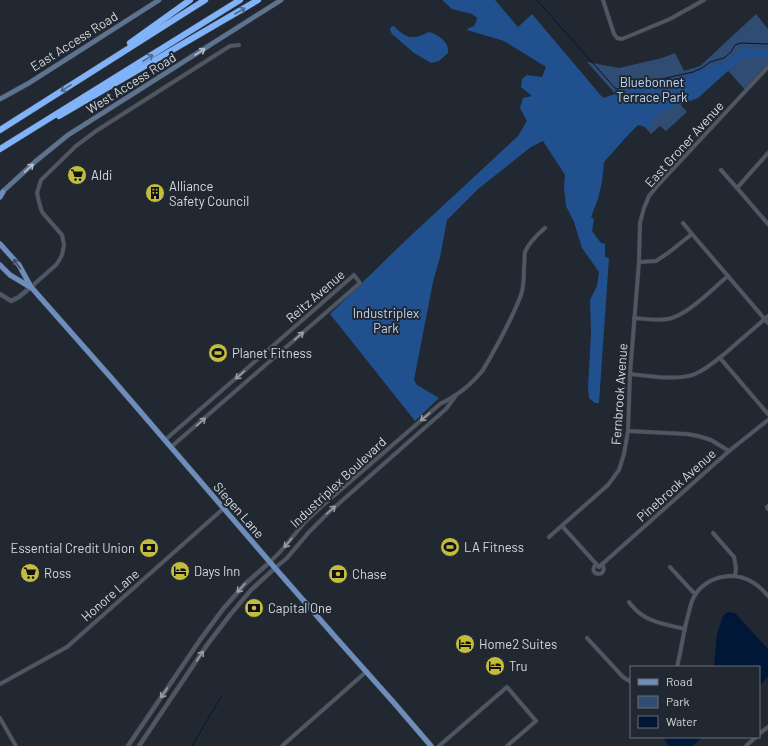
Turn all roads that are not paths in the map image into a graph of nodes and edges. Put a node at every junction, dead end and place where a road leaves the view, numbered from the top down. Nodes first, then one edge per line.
1 (159, 0) edge
2 (190, 0) edge
3 (205, 0) edge
4 (240, 0) edge
5 (258, 0) edge
6 (281, 0) edge
7 (603, 0) edge
8 (704, 0) edge
9 (239, 45) dead end
10 (768, 67) edge
11 (79, 80) junction
12 (0, 99) edge
13 (0, 130) edge
14 (31, 130) junction
15 (0, 149) edge
16 (768, 153) edge
17 (721, 170) dead end
18 (738, 188) junction
19 (1, 194) edge
20 (683, 223) dead end
21 (768, 224) edge
22 (545, 228) dead end
23 (692, 234) junction
24 (0, 239) edge
25 (0, 244) edge
26 (7, 252) junction
27 (639, 262) junction
28 (0, 265) edge
29 (728, 276) junction
30 (31, 287) junction
31 (0, 294) edge
32 (634, 318) junction
33 (766, 318) edge
34 (768, 323) edge
35 (720, 358) junction
36 (630, 374) junction
37 (457, 396) junction
38 (768, 414) edge
39 (768, 420) edge
40 (628, 431) junction
41 (165, 440) junction
42 (171, 447) junction
43 (729, 451) junction
44 (224, 508) junction
45 (562, 526) junction
46 (713, 533) dead end
47 (549, 537) dead end
48 (270, 562) junction
49 (670, 567) dead end
50 (275, 568) junction
51 (735, 576) junction
52 (696, 594) junction
53 (768, 596) edge
54 (628, 602) dead end
55 (685, 628) junction
56 (587, 638) dead end
57 (677, 666) edge
58 (367, 672) junction
59 (630, 681) edge
60 (0, 684) edge
61 (0, 718) edge
62 (768, 727) edge
63 (760, 733) edge
64 (755, 738) edge
65 (16, 746) edge
66 (128, 746) edge
67 (139, 746) edge
68 (282, 746) edge
69 (431, 746) edge
70 (438, 746) edge
71 (508, 746) edge
72 (746, 746) edge

1 - 12 main road, East Access Road
2 - 11 highway
3 - 11 highway
14 -> 4 highway
14 -> 5 highway
19 -> 6 main road, West Access Road
7 - 8 street
9 - 30 street
10 - 27 street, East Groner Avenue
11 -> 13 highway
14 - 15 highway
16 - 18 street
17 - 18 street
18 - 21 street
20 - 23 street
22 - 37 street, Industriplex Boulevard
23 - 27 street
23 - 29 street
24 - 26 main road
25 - 26 main road, Siegen Lane
30 -> 26 main road, Siegen Lane
27 - 32 street, East Groner Avenue
28 - 30 main road, Siegen Lane
29 - 32 street
29 - 33 street
30 - 31 street
30 - 41 main road, Siegen Lane
32 - 36 street, Fernbrook Avenue
33 - 34 street
33 - 35 street
35 - 36 street
35 - 38 street
36 - 40 street, Fernbrook Avenue
37 -> 48 street, Industriplex Boulevard
50 -> 37 street, Industriplex Boulevard
39 - 43 street, Pinebrook Avenue
40 - 43 street
40 - 45 street, Fernbrook Avenue
41 - 42 main road, Siegen Lane
42 -> 41 street, Reitz Avenue
42 - 44 main road, Siegen Lane
43 - 45 street, Pinebrook Avenue
44 - 48 main road, Siegen Lane
44 - 60 street, Honore Lane
45 - 47 street, Fernbrook Avenue
46 - 51 street
48 - 50 main road, Siegen Lane
48 -> 66 street, Industriplex Boulevard
49 - 52 street
50 - 58 main road, Siegen Lane
67 -> 50 street, Industriplex Boulevard
51 - 52 street
51 - 53 street
52 - 55 street
54 - 55 street
55 - 57 street
56 - 59 street
58 - 68 street
58 - 69 main road, Siegen Lane
61 - 65 street
62 - 63 street
64 - 72 street
70 - 71 street

